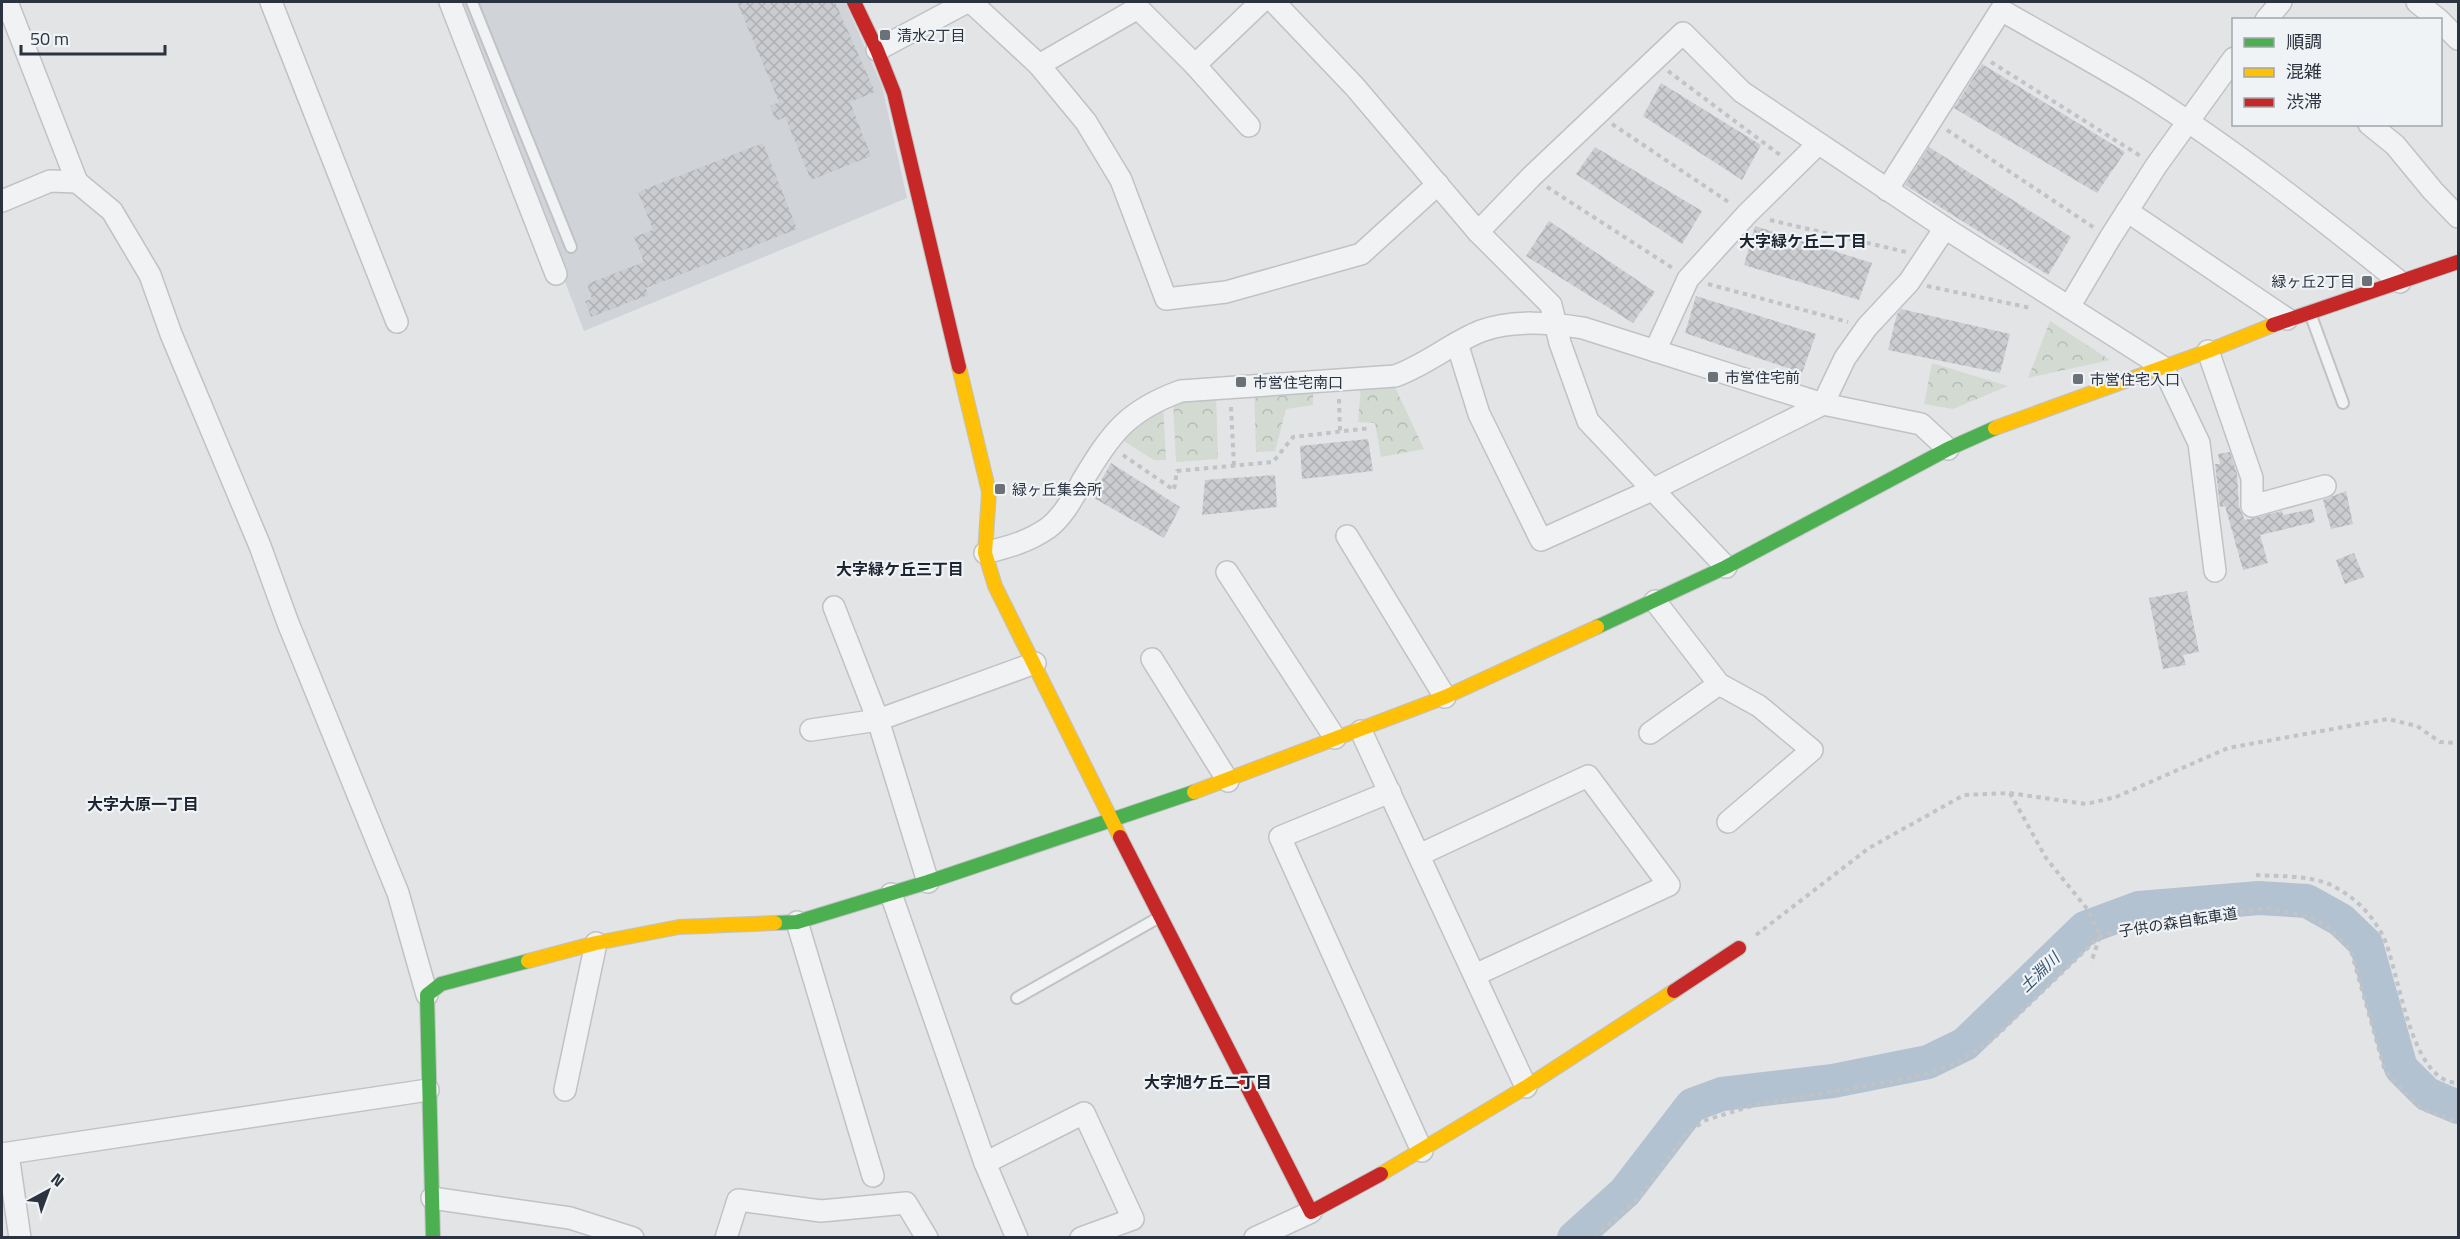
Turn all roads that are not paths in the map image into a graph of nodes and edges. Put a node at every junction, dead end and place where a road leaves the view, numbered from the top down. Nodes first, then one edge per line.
1 (6, 2) edge
2 (271, 2) edge
3 (450, 2) edge
4 (472, 2) edge
5 (854, 2) edge
6 (969, 2) edge
7 (1261, 2) edge
8 (1274, 2) edge
9 (2281, 2) edge
10 (2418, 2) edge
11 (2268, 18) edge
12 (2438, 18) edge
13 (2442, 22) edge
14 (2458, 39) edge
15 (878, 50) junction
16 (2232, 59) edge
17 (1039, 65) junction
18 (1195, 65) junction
19 (2188, 123) junction
20 (1249, 126) dead end
21 (2371, 126) edge
22 (1818, 144) junction
23 (77, 182) junction
24 (1438, 184) junction
25 (1887, 190) junction
26 (2, 201) edge
27 (2127, 211) junction
28 (2458, 217) edge
29 (1945, 228) junction
30 (1478, 232) junction
31 (571, 247) dead end
32 (2458, 262) edge
33 (556, 274) dead end
34 (2400, 282) junction
35 (2069, 307) junction
36 (2310, 312) junction
37 (2287, 320) junction
38 (397, 322) dead end
39 (1555, 323) junction
40 (1457, 343) junction
41 (1654, 351) junction
42 (2208, 351) junction
43 (2163, 366) junction
44 (2343, 403) dead end
45 (1823, 404) junction
46 (1948, 448) junction
47 (2325, 486) dead end
48 (1652, 490) junction
49 (1347, 536) dead end
50 (985, 553) junction
51 (1726, 567) junction
52 (2215, 571) dead end
53 (1227, 572) dead end
54 (1655, 601) junction
55 (834, 607) dead end
56 (1152, 659) dead end
57 (1035, 663) junction
58 (1719, 684) junction
59 (1445, 697) junction
60 (878, 720) junction
61 (812, 730) dead end
62 (1361, 731) junction
63 (1650, 733) dead end
64 (1335, 738) junction
65 (1228, 781) junction
66 (1390, 792) junction
67 (1111, 820) junction
68 (1728, 822) dead end
69 (1419, 855) junction
70 (928, 882) junction
71 (891, 894) junction
72 (1159, 917) junction
73 (797, 922) junction
74 (596, 943) junction
75 (1739, 948) road end
76 (1475, 975) junction
77 (427, 995) junction
78 (1017, 998) dead end
79 (1527, 1087) junction
80 (565, 1089) dead end
81 (428, 1090) junction
82 (1422, 1151) junction
83 (5, 1154) edge
84 (985, 1163) junction
85 (873, 1176) dead end
86 (432, 1198) junction
87 (1311, 1212) junction
88 (607, 1233) edge
89 (20, 1238) edge
90 (433, 1238) edge
91 (633, 1238) edge
92 (726, 1238) edge
93 (927, 1238) edge
94 (1017, 1238) edge
95 (1081, 1238) edge
96 (1255, 1238) edge

1 - 23 street
2 - 38 street
3 - 33 street
4 - 31 lane
5 - 15 street
6 - 15 street
6 - 17 street
7 - 18 street
8 - 24 street
9 - 11 street
10 - 12 street
13 - 14 street
15 - 50 street
16 - 19 street
17 - 18 street
17 - 24 street
18 - 20 street
19 - 25 street
19 - 27 street
19 - 34 street
21 - 28 street
22 - 25 street
22 - 30 street
22 - 41 street
23 - 26 street
23 - 77 street
24 - 30 street
25 - 29 street
27 - 35 street
27 - 37 street
29 - 35 street
29 - 45 street
30 - 39 street
32 - 34 street
34 - 36 street
35 - 43 street
36 - 37 street
36 - 44 lane
37 - 42 street
39 - 40 street
39 - 41 street
39 - 48 street
40 - 48 street
40 - 50 street
41 - 45 street
42 - 43 street
42 - 47 street
43 - 46 street
43 - 52 street
45 - 46 street
45 - 48 street
46 - 51 street
48 - 51 street
49 - 59 street
50 - 57 street
51 - 54 street
53 - 64 street
54 - 58 street
54 - 59 street
55 - 60 street
56 - 65 street
57 - 60 street
57 - 67 street
58 - 63 street
58 - 68 street
59 - 62 street
60 - 61 street
60 - 70 street
62 - 64 street
62 - 66 street
64 - 65 street
65 - 67 street
66 - 69 street
66 - 82 street
67 - 70 street
67 - 72 street
69 - 76 street
69 - 76 street
70 - 71 street
71 - 73 street
71 - 84 street
72 - 78 lane
72 - 87 street
73 - 74 street
73 - 85 street
74 - 77 street
74 - 80 street
75 - 79 street
76 - 79 street
77 - 81 street
79 - 82 street
81 - 83 street
81 - 86 street
82 - 87 street
83 - 89 street
84 - 94 street
84 - 95 street
86 - 88 street
86 - 90 street
87 - 96 street
88 - 91 street
92 - 93 street

